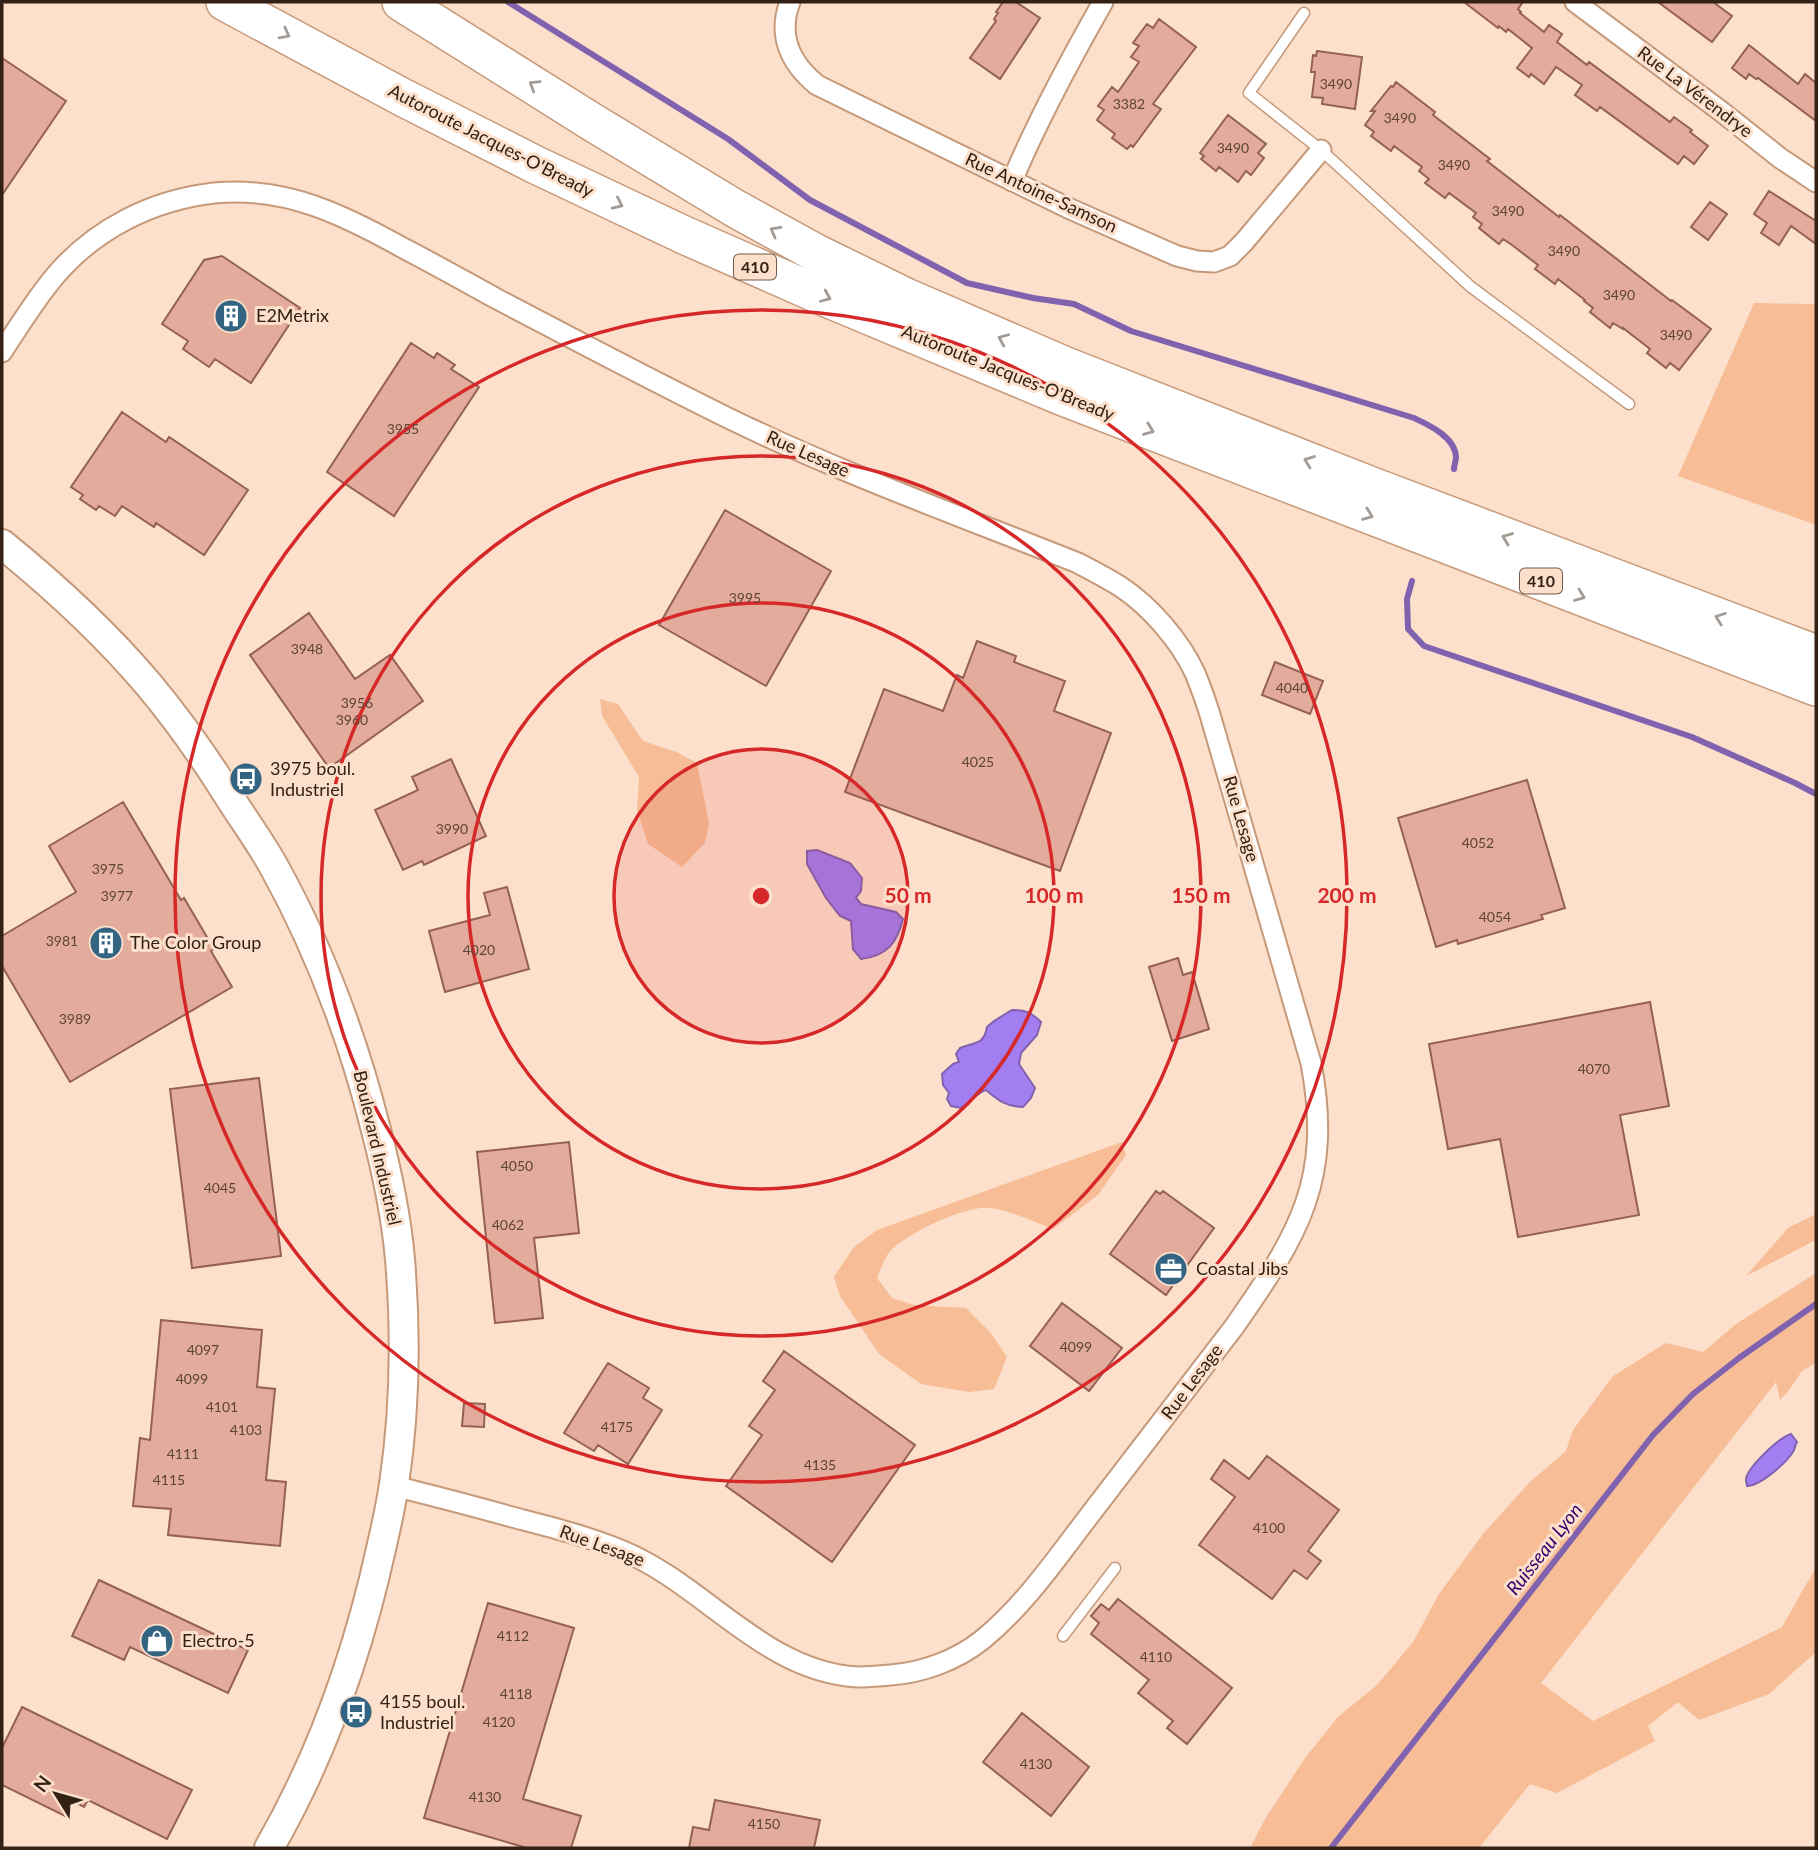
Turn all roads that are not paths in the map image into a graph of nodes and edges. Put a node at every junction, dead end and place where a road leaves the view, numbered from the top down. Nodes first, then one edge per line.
1 (225, 2) edge
2 (401, 2) edge
3 (790, 2) edge
4 (1102, 2) edge
5 (1575, 2) edge
6 (1304, 13) dead end
7 (1321, 150) junction
8 (1012, 181) junction
9 (1816, 182) edge
10 (2, 352) edge
11 (1629, 404) dead end
12 (2, 544) edge
13 (1805, 648) edge
14 (1816, 687) edge
15 (394, 1486) junction
16 (1115, 1568) dead end
17 (1063, 1636) dead end
18 (269, 1848) edge

1 -> 14 highway, Autoroute Jacques-O'Bready / 410
13 -> 2 highway, Autoroute Jacques-O'Bready / 410
3 - 8 street, Rue Antoine-Samson
4 - 8 street
5 - 9 street, Rue La Vérendrye
6 - 7 lane
7 - 8 street, Rue Antoine-Samson
7 - 11 lane
10 - 15 street, Rue Lesage
12 - 15 main road, Boulevard Industriel
15 - 18 main road, Boulevard Industriel
16 - 17 lane

